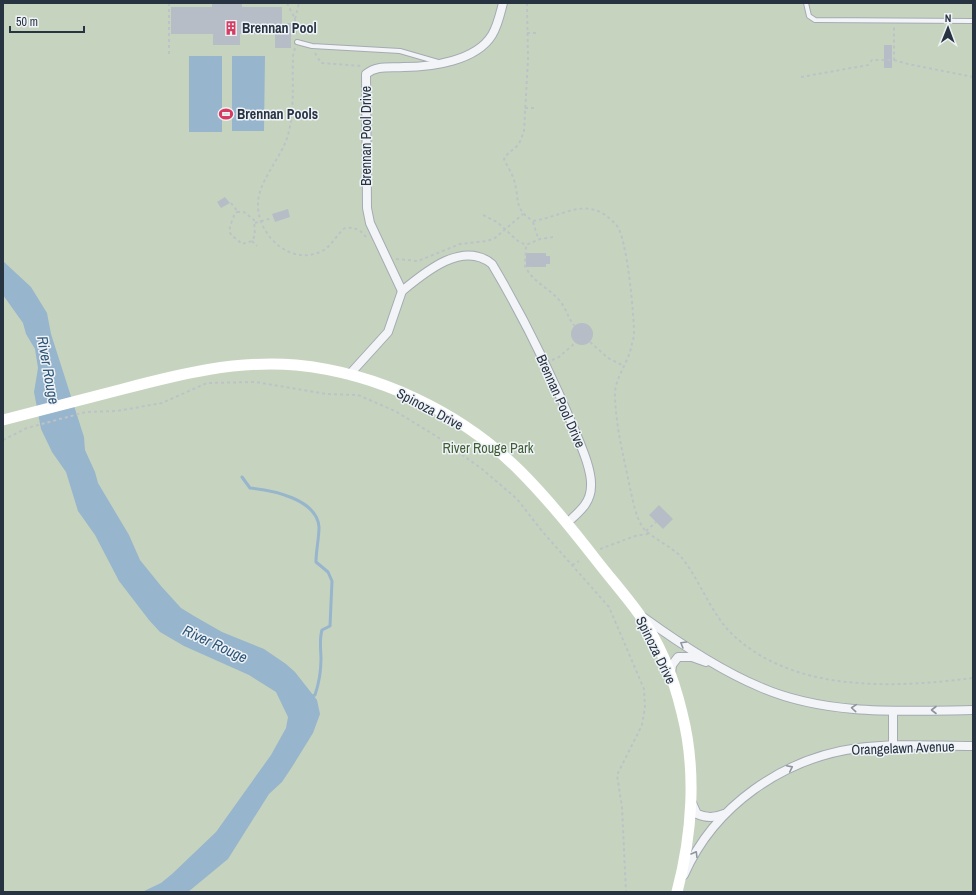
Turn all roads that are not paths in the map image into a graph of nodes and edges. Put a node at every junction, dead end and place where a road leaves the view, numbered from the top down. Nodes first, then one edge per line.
1 (503, 3) edge
2 (806, 3) edge
3 (973, 20) edge
4 (296, 42) road end
5 (442, 64) junction
6 (402, 291) junction
7 (349, 375) junction
8 (3, 420) edge
9 (567, 523) junction
10 (639, 614) junction
11 (725, 670) junction
12 (671, 676) junction
13 (973, 710) edge
14 (893, 711) junction
15 (894, 746) junction
16 (973, 746) edge
17 (691, 795) junction
18 (730, 810) junction
19 (677, 890) edge

1 - 5 street, Brennan Pool Drive
2 - 3 lane
4 - 5 lane
5 - 6 street, Brennan Pool Drive
6 - 7 street
6 - 9 street, Brennan Pool Drive
7 - 8 street, Spinoza Drive
7 - 9 street, Spinoza Drive
9 - 10 street, Spinoza Drive
11 -> 10 street
10 - 12 street, Spinoza Drive
11 - 12 street
14 -> 11 street
12 - 17 street, Spinoza Drive
13 -> 14 street
14 - 15 street
15 - 16 street, Orangelawn Avenue
18 -> 15 street, Orangelawn Avenue
17 - 18 street, Orangelawn Avenue
17 - 19 street, Spinoza Drive
19 -> 18 street, Orangelawn Avenue

